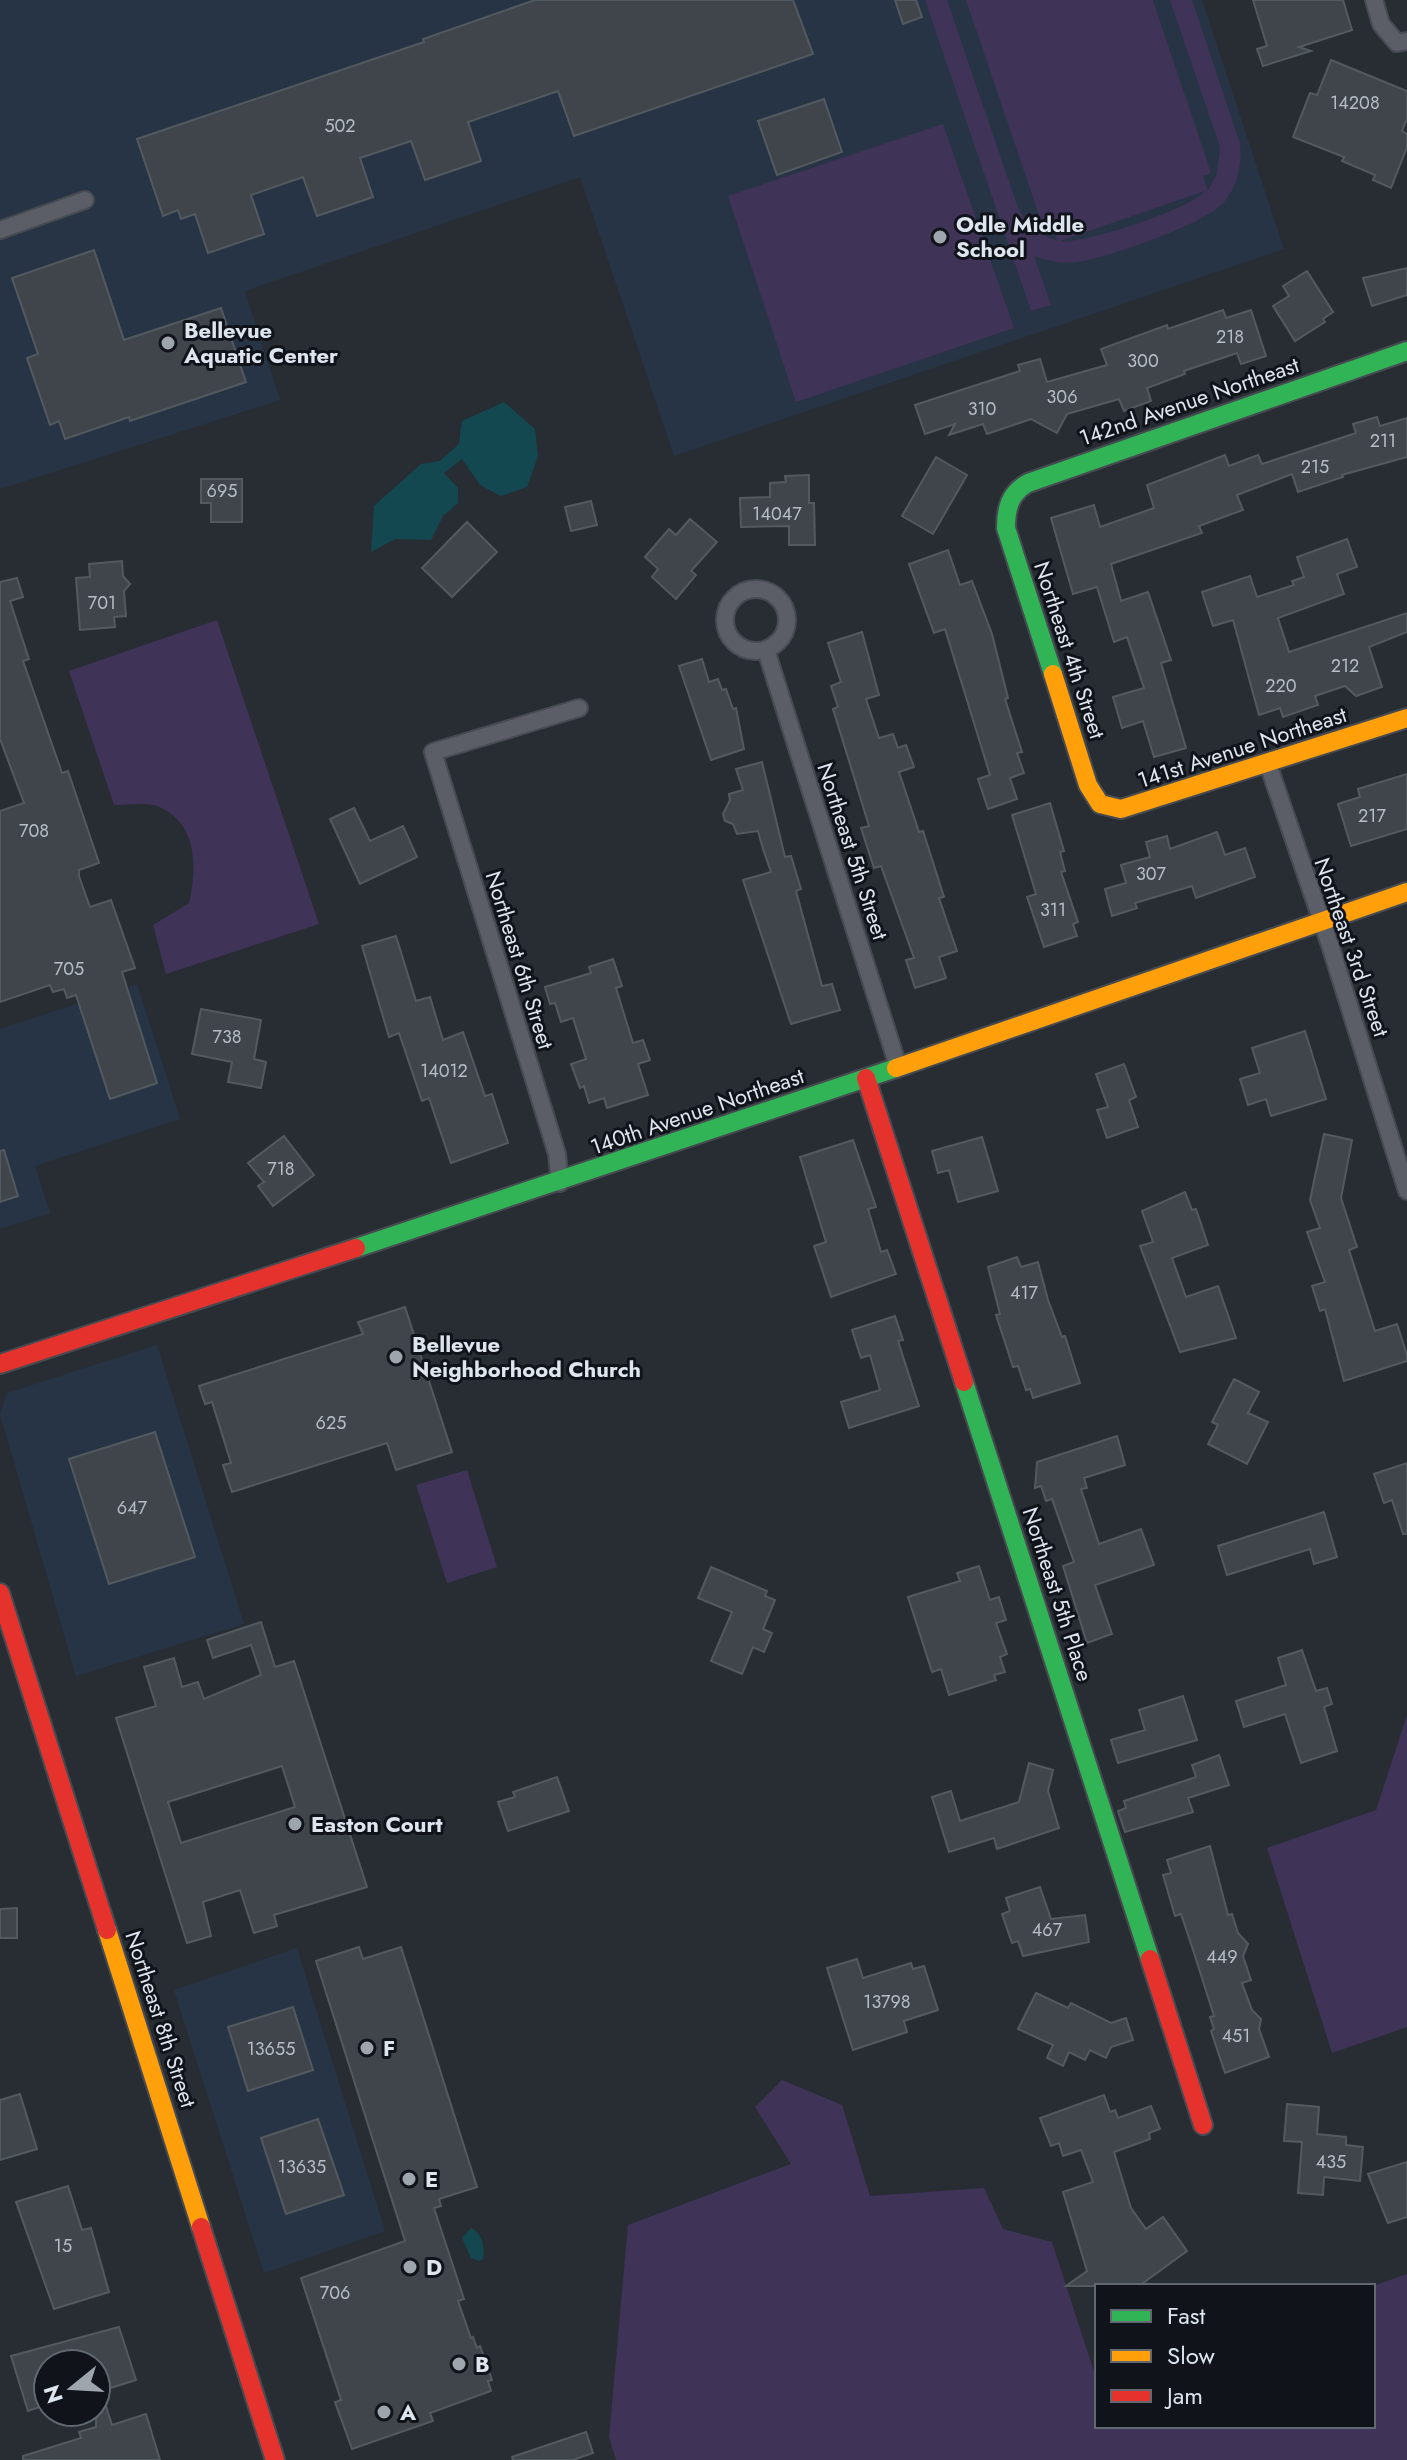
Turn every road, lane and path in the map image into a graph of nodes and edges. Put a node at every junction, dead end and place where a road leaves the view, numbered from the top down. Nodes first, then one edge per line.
1 (1374, 0) edge
2 (1402, 42) edge
3 (85, 200) dead end
4 (0, 230) edge
5 (1407, 351) edge
6 (1006, 517) joint
7 (766, 650) dead end
8 (579, 708) dead end
9 (1407, 718) edge
10 (1268, 764) junction
11 (1094, 795) joint
12 (1407, 892) edge
13 (1321, 921) junction
14 (898, 1066) junction
15 (866, 1078) junction
16 (560, 1183) junction
17 (1407, 1191) edge
18 (0, 1364) edge
19 (0, 1593) edge
20 (1203, 2125) dead end
21 (275, 2460) edge

1 - 2 street
3 - 4 street
5 - 6 street, 142nd Avenue Northeast
6 - 11 street, Northeast 4th Street
7 - 14 street, Northeast 5th Street
8 - 16 street, Northeast 6th Street
9 - 10 street, 141st Avenue Northeast
10 - 11 street, 141st Avenue Northeast
10 - 13 street, Northeast 3rd Street
12 - 13 street, 140th Avenue Northeast
13 - 14 street, 140th Avenue Northeast
13 - 17 street, Northeast 3rd Street
14 - 15 street, 140th Avenue Northeast
15 - 16 street, 140th Avenue Northeast
15 - 20 street, Northeast 5th Place
16 - 18 street, 140th Avenue Northeast
19 - 21 street, Northeast 8th Street

